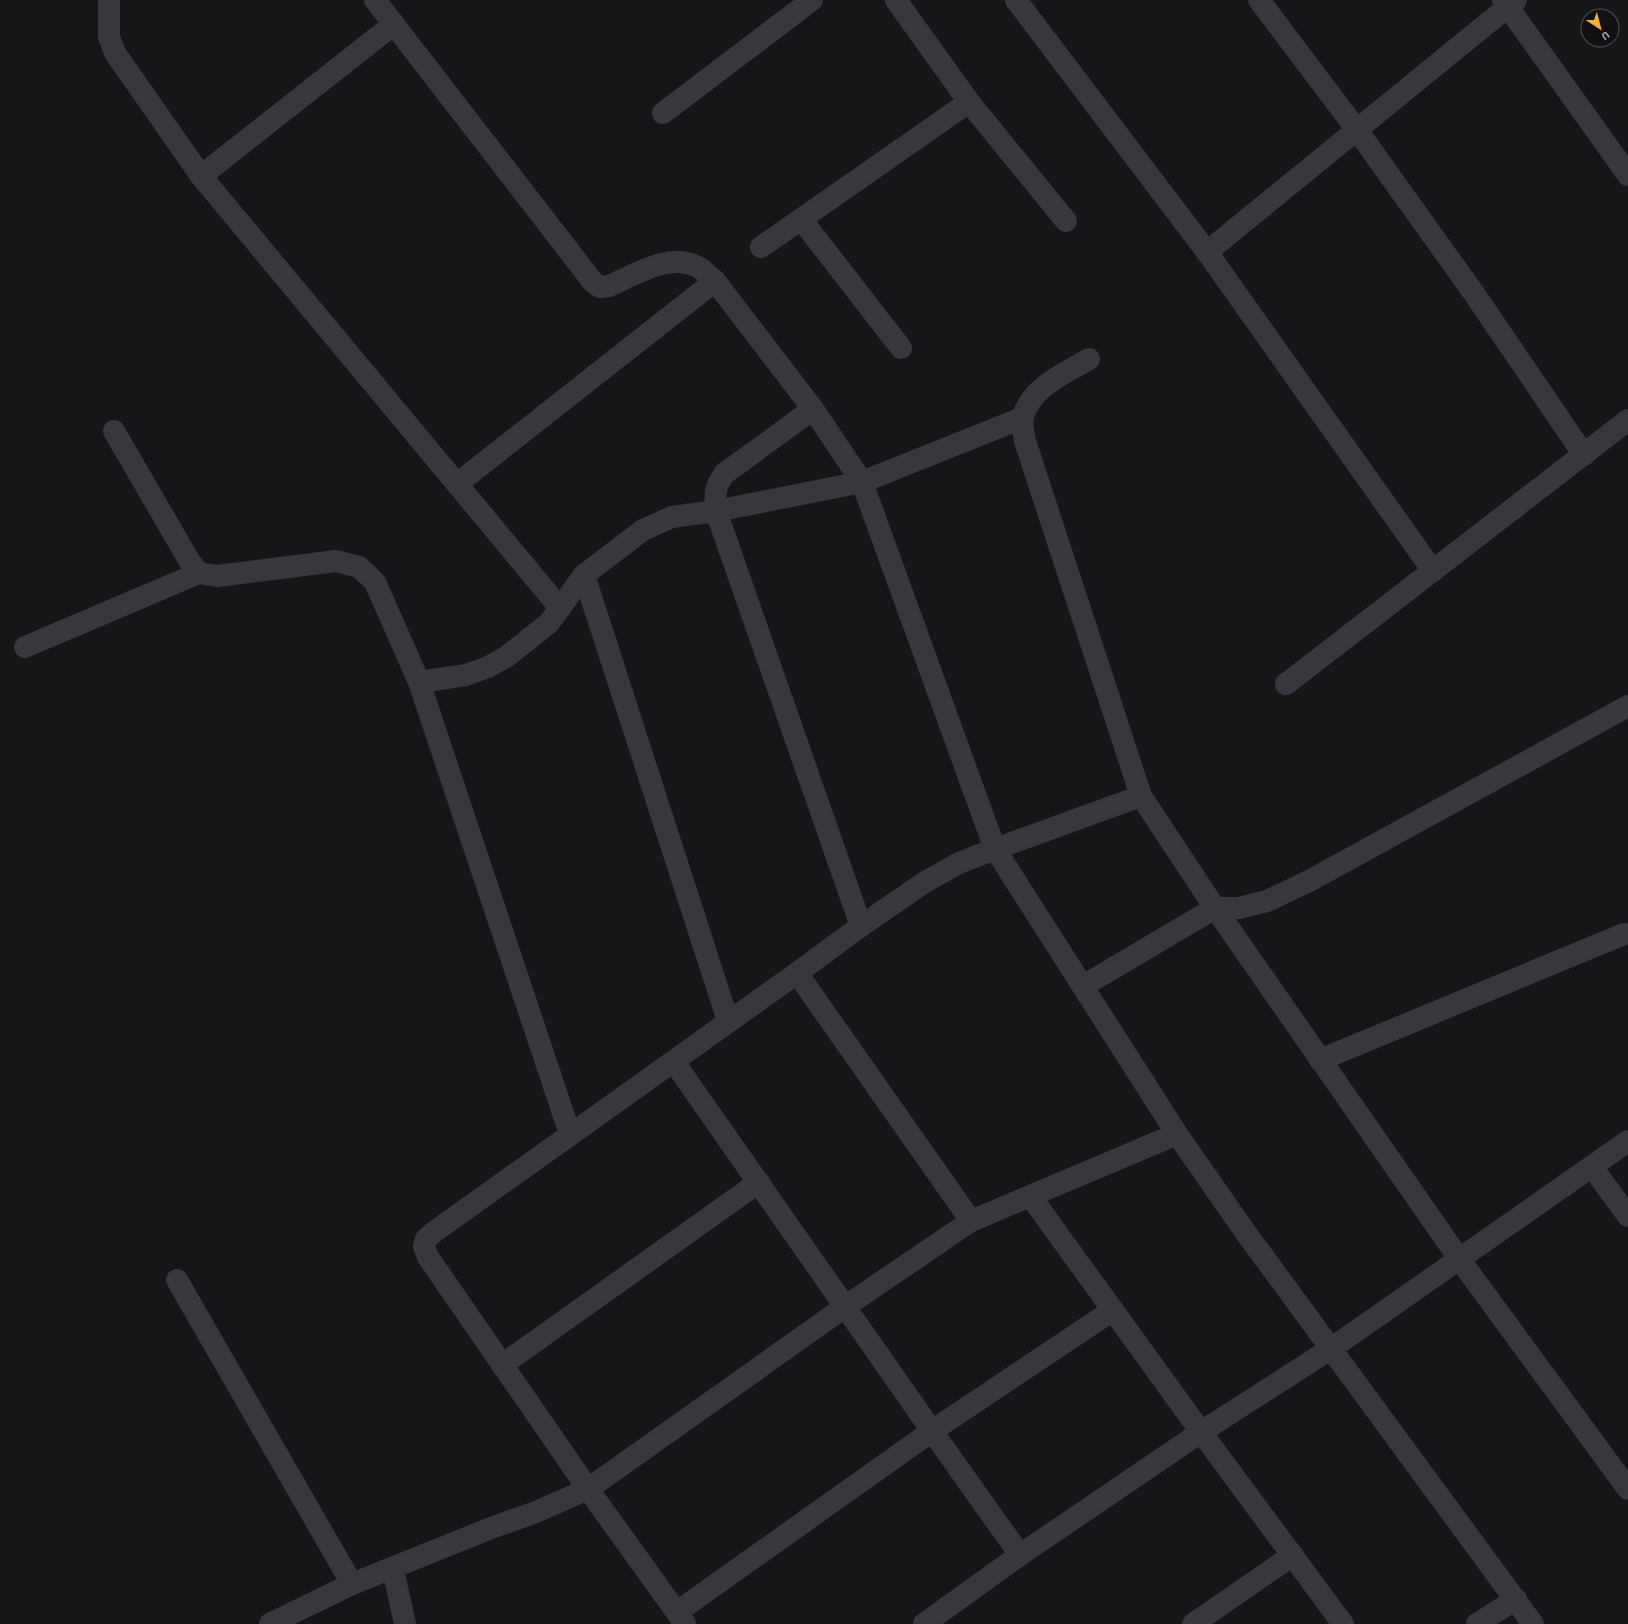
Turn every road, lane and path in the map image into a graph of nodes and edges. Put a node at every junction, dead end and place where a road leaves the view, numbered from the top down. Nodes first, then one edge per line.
1 (109, 0) edge
2 (375, 0) edge
3 (812, 0) edge
4 (896, 0) edge
5 (1016, 0) edge
6 (1259, 0) edge
7 (1509, 2) edge
8 (394, 24) junction
9 (969, 102) junction
10 (663, 113) dead end
11 (1357, 130) junction
12 (1628, 175) edge
13 (201, 176) junction
14 (801, 219) junction
15 (1066, 220) dead end
16 (761, 247) dead end
17 (1207, 252) junction
18 (715, 281) junction
19 (901, 348) dead end
20 (1089, 359) dead end
21 (813, 410) junction
22 (1022, 418) junction
23 (1628, 420) edge
24 (114, 431) dead end
25 (1584, 455) junction
26 (862, 482) junction
27 (457, 484) junction
28 (716, 511) junction
29 (1433, 571) junction
30 (199, 573) junction
31 (584, 575) junction
32 (560, 608) junction
33 (25, 647) dead end
34 (418, 682) junction
35 (1286, 684) dead end
36 (1628, 706) edge
37 (1141, 796) junction
38 (995, 848) junction
39 (1215, 908) junction
40 (861, 926) junction
41 (1624, 934) dead end
42 (798, 973) junction
43 (1083, 986) junction
44 (728, 1021) junction
45 (1320, 1060) junction
46 (674, 1062) junction
47 (570, 1134) junction
48 (1177, 1134) junction
49 (1628, 1141) edge
50 (1592, 1167) junction
51 (759, 1182) junction
52 (1031, 1197) junction
53 (1628, 1216) edge
54 (971, 1222) junction
55 (1460, 1260) junction
56 (177, 1280) dead end
57 (846, 1306) junction
58 (1113, 1310) junction
59 (1332, 1348) junction
60 (502, 1365) junction
61 (932, 1431) junction
62 (1201, 1432) junction
63 (588, 1489) junction
64 (1628, 1489) edge
65 (1020, 1555) junction
66 (1293, 1555) junction
67 (393, 1568) junction
68 (352, 1584) junction
69 (1516, 1600) junction
70 (681, 1618) edge
71 (270, 1624) edge
72 (405, 1624) edge
73 (924, 1624) edge
74 (1193, 1624) edge
75 (1343, 1624) edge
76 (1477, 1624) edge
77 (1533, 1624) edge

1 - 13 street
2 - 8 street
3 - 10 street
4 - 9 street
5 - 17 street
6 - 11 street
7 - 11 street
7 - 12 street
8 - 13 street
8 - 18 street
9 - 14 street
9 - 15 street
11 - 17 street
11 - 25 street
13 - 27 street
14 - 16 street
14 - 19 street
17 - 29 street
18 - 21 street
18 - 27 street
20 - 22 street
21 - 26 street
21 - 28 street
22 - 26 street
22 - 37 street
23 - 25 street
24 - 30 street
25 - 29 street
26 - 28 street
26 - 38 street
27 - 32 street
28 - 31 street
28 - 40 street
29 - 35 street
30 - 33 street
30 - 34 street
31 - 32 street
31 - 44 street
32 - 34 street
34 - 47 street
36 - 39 street
37 - 38 street
37 - 39 street
38 - 40 street
38 - 43 street
39 - 43 street
39 - 45 street
40 - 42 street
41 - 45 street
42 - 44 street
42 - 54 street
43 - 48 street
44 - 46 street
45 - 55 street
46 - 47 street
46 - 51 street
47 - 60 street
48 - 52 street
48 - 59 street
49 - 50 street
50 - 53 street
50 - 55 street
51 - 57 street
51 - 60 street
52 - 54 street
52 - 58 street
54 - 57 street
55 - 59 street
55 - 64 street
56 - 68 street
57 - 61 street
57 - 63 street
58 - 61 street
58 - 62 street
59 - 62 street
59 - 69 street
60 - 63 street
61 - 65 street
61 - 70 street
62 - 65 street
62 - 66 street
63 - 67 street
63 - 70 street
65 - 73 street
66 - 74 street
66 - 75 street
67 - 68 street
67 - 72 street
68 - 71 street
69 - 76 street
69 - 77 street

